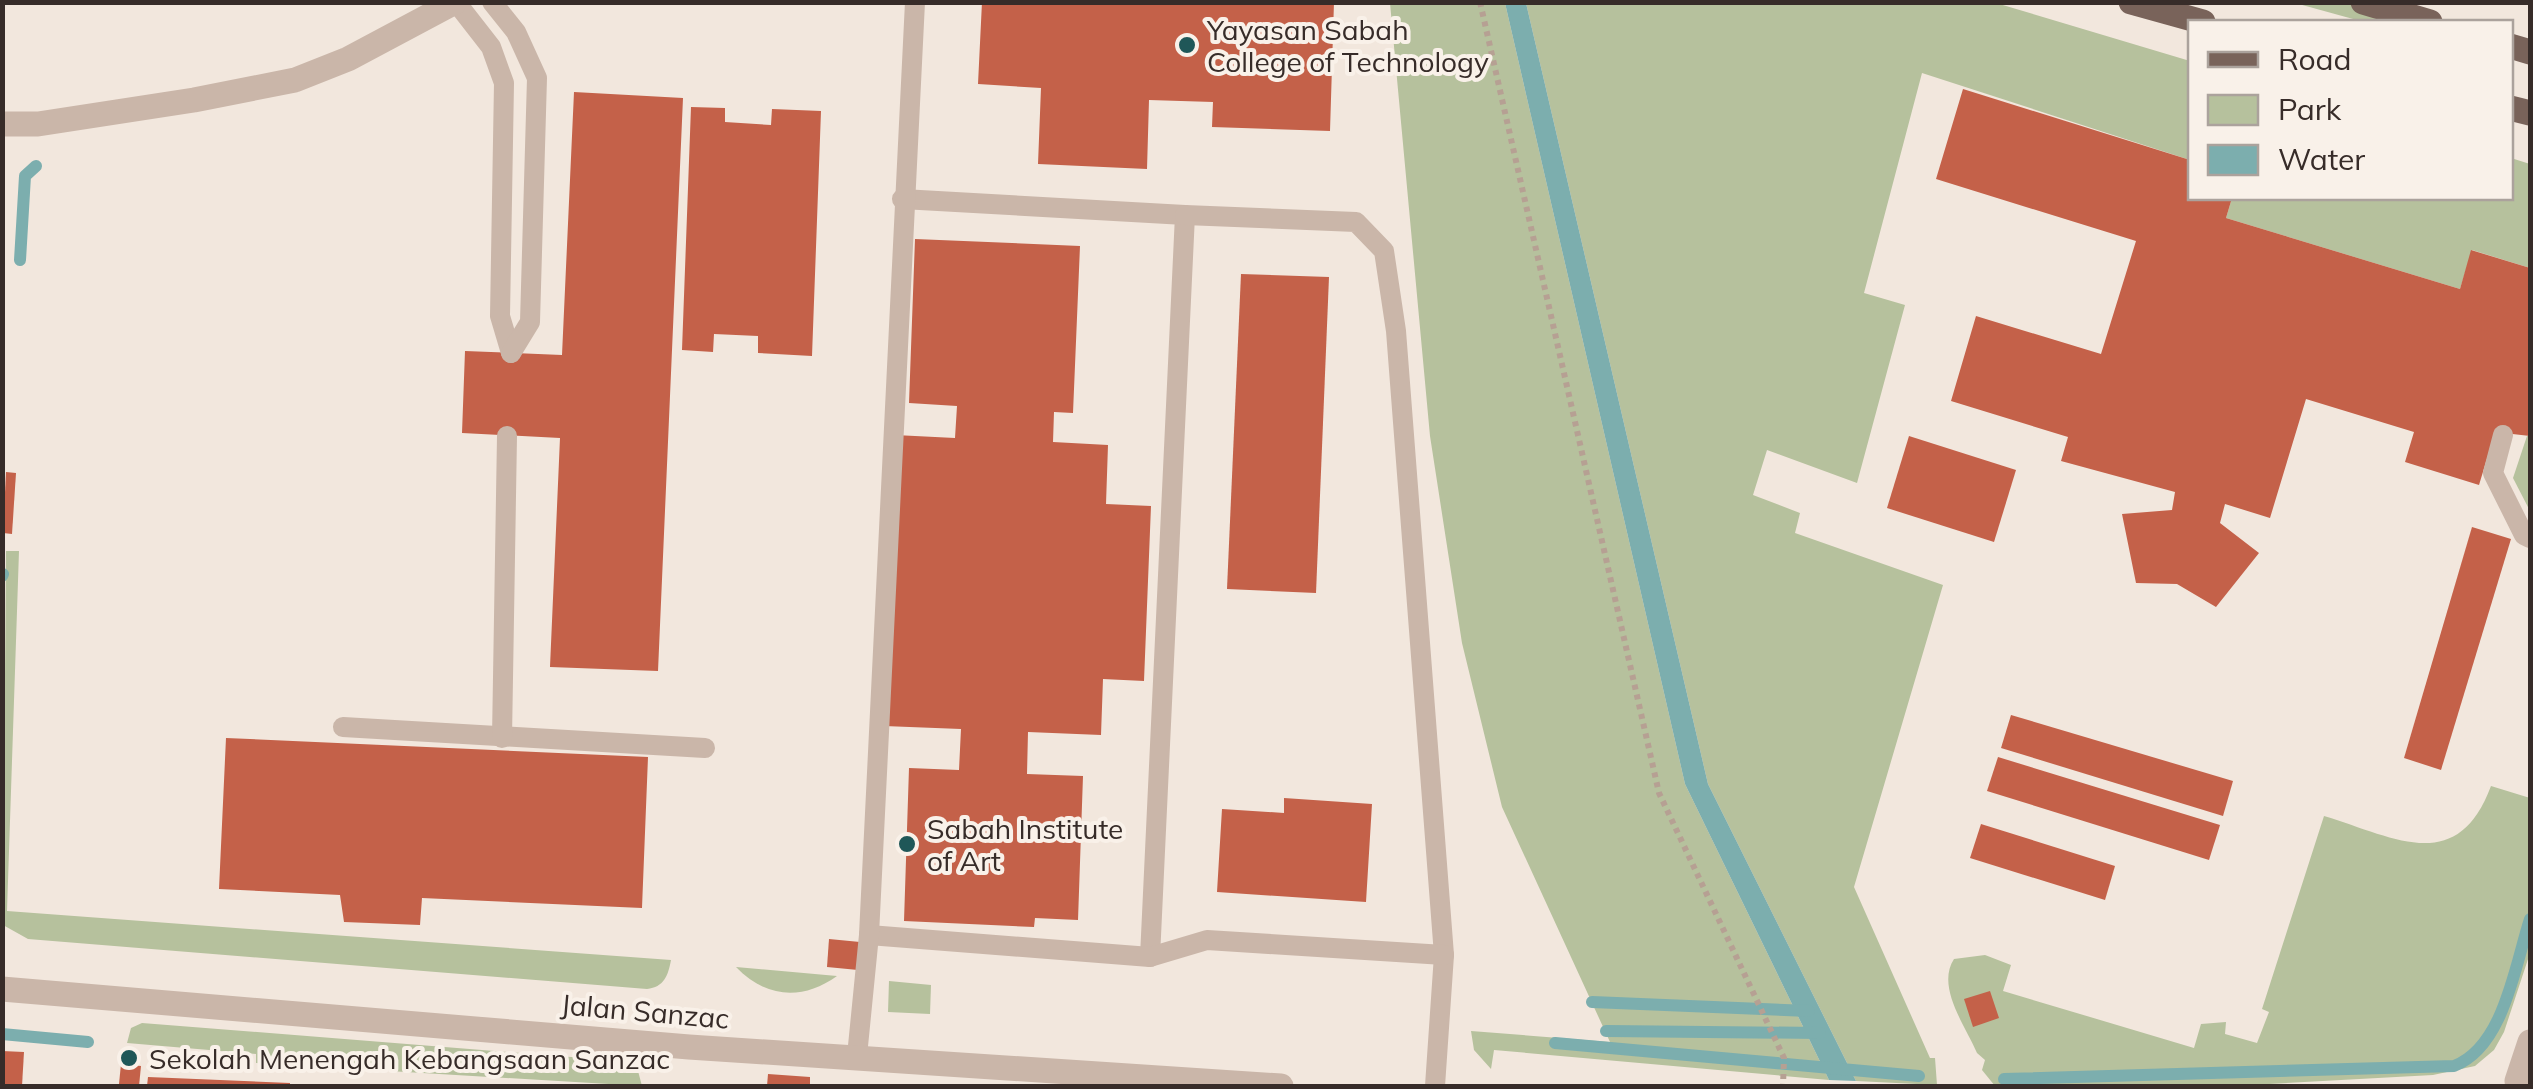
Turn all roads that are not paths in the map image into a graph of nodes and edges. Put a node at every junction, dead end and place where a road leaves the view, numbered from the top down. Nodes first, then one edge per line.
1 (456, 2) edge
2 (492, 2) edge
3 (915, 2) edge
4 (2130, 2) edge
5 (2362, 2) edge
6 (2196, 20) edge
7 (2423, 20) edge
8 (2, 124) edge
9 (902, 198) junction
10 (1185, 215) junction
11 (2503, 435) dead end
12 (508, 436) dead end
13 (2530, 538) edge
14 (343, 727) dead end
15 (502, 738) junction
16 (705, 748) dead end
17 (869, 936) junction
18 (1444, 955) junction
19 (1150, 957) junction
20 (2, 988) edge
21 (2530, 1042) edge
22 (857, 1056) junction
23 (2515, 1082) edge
24 (1282, 1086) edge
25 (1435, 1086) edge

1 - 2 lane
1 - 8 street
3 - 9 lane
4 - 6 main road
5 - 7 main road
9 - 10 lane
9 - 17 lane
10 - 18 lane
10 - 19 lane
11 - 13 lane
12 - 15 lane
14 - 15 lane
15 - 16 lane
17 - 19 lane
17 - 22 lane
18 - 19 lane
18 - 25 lane
20 - 22 street, Jalan Sanzac
21 - 23 street
22 - 24 street, Jalan Sanzac

